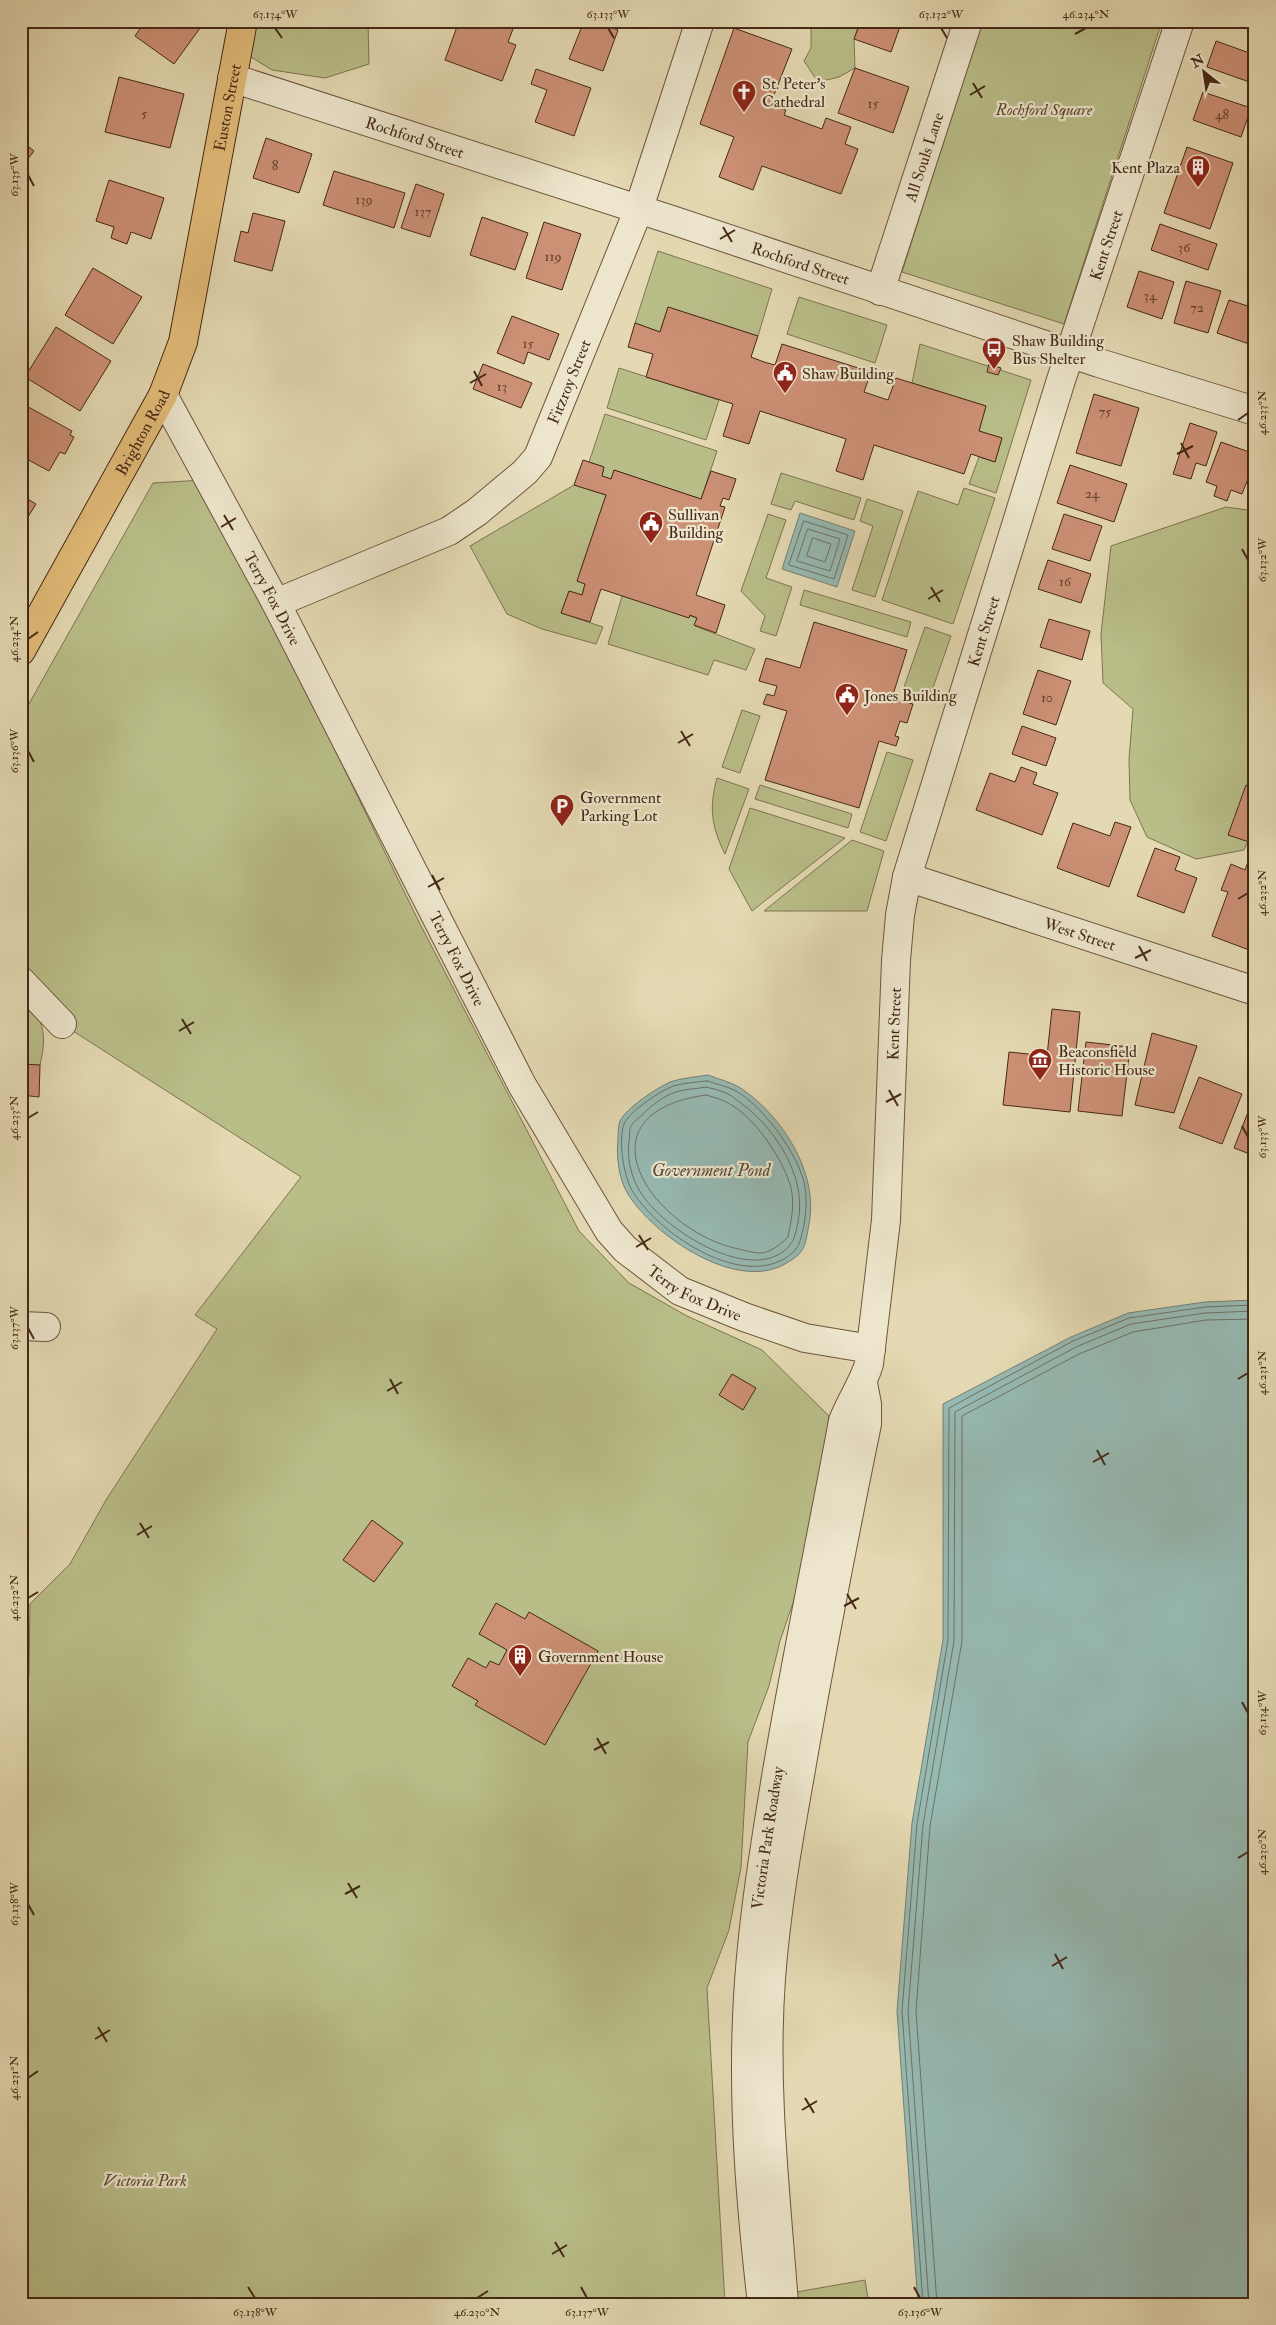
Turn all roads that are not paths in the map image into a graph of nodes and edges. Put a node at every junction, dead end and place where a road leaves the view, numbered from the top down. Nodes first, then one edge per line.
1 (700, 21) edge
2 (968, 21) edge
3 (1180, 21) edge
4 (240, 23) edge
5 (232, 78) junction
6 (210, 194) joint
7 (638, 211) junction
8 (880, 291) junction
9 (1070, 353) junction
10 (163, 395) junction
11 (1255, 411) edge
12 (276, 603) junction
13 (21, 651) edge
14 (907, 877) junction
15 (21, 981) edge
16 (1255, 991) edge
17 (62, 1024) dead end
18 (871, 1349) junction
19 (863, 1383) junction
20 (762, 2304) edge
21 (784, 2304) edge

1 - 7 street, Fitzroy Street
2 - 8 street, All Souls Lane
3 - 9 street, Kent Street
4 - 5 main road, Euston Street
5 - 6 main road, Euston Street
5 - 7 street, Rochford Street
6 - 10 main road, Brighton Road
7 - 8 street, Rochford Street
7 - 12 street, Fitzroy Street
8 - 9 street, Rochford Street
9 - 11 street, Rochford Street
9 - 14 street, Kent Street
10 - 12 street, Terry Fox Drive
10 - 13 main road, Brighton Road
12 - 18 street, Terry Fox Drive
14 - 16 street, West Street
14 - 18 street, Kent Street
15 - 17 street
18 - 19 street, Victoria Park Roadway
19 - 20 street, Victoria Park Roadway
19 - 21 street, Victoria Park Roadway

